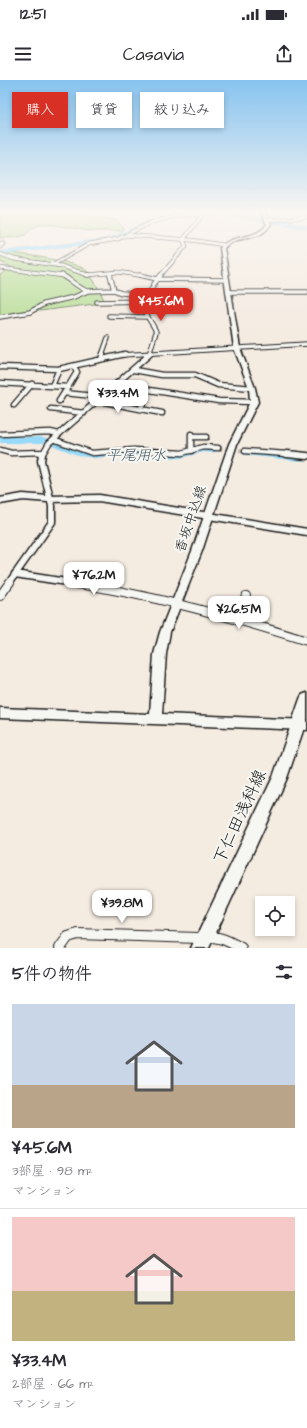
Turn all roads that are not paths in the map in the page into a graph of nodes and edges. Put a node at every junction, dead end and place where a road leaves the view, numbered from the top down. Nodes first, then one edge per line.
1 (72, 254) edge
2 (178, 254) edge
3 (222, 254) edge
4 (0, 256) edge
5 (52, 265) junction
6 (0, 268) edge
7 (110, 272) junction
8 (158, 279) junction
9 (226, 280) junction
10 (114, 290) junction
11 (88, 291) junction
12 (228, 292) junction
13 (307, 292) edge
14 (149, 295) junction
15 (147, 301) junction
16 (97, 302) dead end
17 (109, 316) dead end
18 (0, 317) edge
19 (147, 317) junction
20 (108, 338) dead end
21 (307, 344) edge
22 (237, 348) junction
23 (151, 352) junction
24 (101, 359) junction
25 (0, 367) edge
26 (74, 367) junction
27 (59, 369) junction
28 (134, 370) junction
29 (0, 383) edge
30 (32, 384) junction
31 (118, 385) junction
32 (52, 386) junction
33 (68, 387) junction
34 (252, 388) junction
35 (64, 393) junction
36 (105, 396) junction
37 (59, 401) dead end
38 (99, 401) junction
39 (254, 402) junction
40 (14, 405) dead end
41 (51, 409) dead end
42 (140, 409) junction
43 (162, 412) dead end
44 (84, 413) junction
45 (0, 434) edge
46 (59, 434) junction
47 (206, 437) dead end
48 (53, 439) junction
49 (218, 448) tunnel mouth
50 (0, 450) edge
51 (190, 451) junction
52 (245, 451) tunnel mouth
53 (42, 452) junction
54 (307, 456) edge
55 (50, 499) junction
56 (0, 501) edge
57 (209, 516) junction
58 (307, 532) edge
59 (15, 574) junction
60 (0, 596) edge
61 (246, 596) dead end
62 (176, 602) junction
63 (238, 619) junction
64 (307, 641) edge
65 (307, 698) edge
66 (0, 712) edge
67 (156, 718) junction
68 (303, 725) edge
69 (204, 942) edge
70 (60, 948) edge
71 (241, 948) edge

1 - 5 street
2 - 8 street
3 - 9 main road
4 - 5 street
5 - 7 street
6 - 11 street
7 - 8 street
7 - 10 street
8 - 9 street
8 - 14 street
9 - 12 main road
10 - 11 street
10 - 14 street
11 - 18 street
12 - 13 street
12 - 22 main road
14 - 15 street
15 - 16 street
15 - 19 street
17 - 19 street
19 - 23 street
20 - 24 street
21 - 22 street
22 - 23 street
22 - 34 main road
23 - 24 street
23 - 28 street
24 - 26 street
25 - 27 street
26 - 27 street
26 - 33 street
27 - 32 street
28 - 31 street
28 - 34 street
29 - 30 street
30 - 32 street
30 - 40 street
31 - 36 street
31 - 39 street
32 - 33 street
33 - 35 street
34 - 39 main road
35 - 36 street
35 - 37 street
36 - 38 street
36 - 42 street
38 - 42 street
38 - 44 street
39 - 57 main road, 香坂中込線
41 - 44 street
42 - 43 street
44 - 46 street
45 - 46 street
46 - 48 street
47 - 51 street
48 - 51 street
48 - 53 street
49 - 51 street
50 - 53 street
52 - 54 street
53 - 55 street
55 - 56 street
55 - 57 street
55 - 59 street
57 - 58 street
57 - 62 main road, 香坂中込線
59 - 60 street
59 - 62 street
61 - 63 street
62 - 63 street
62 - 67 main road, 香坂中込線
63 - 64 street
65 - 68 main road, 下仁田浅科線
66 - 67 main road
67 - 68 main road
68 - 69 main road, 下仁田浅科線
69 - 70 street
69 - 71 street

